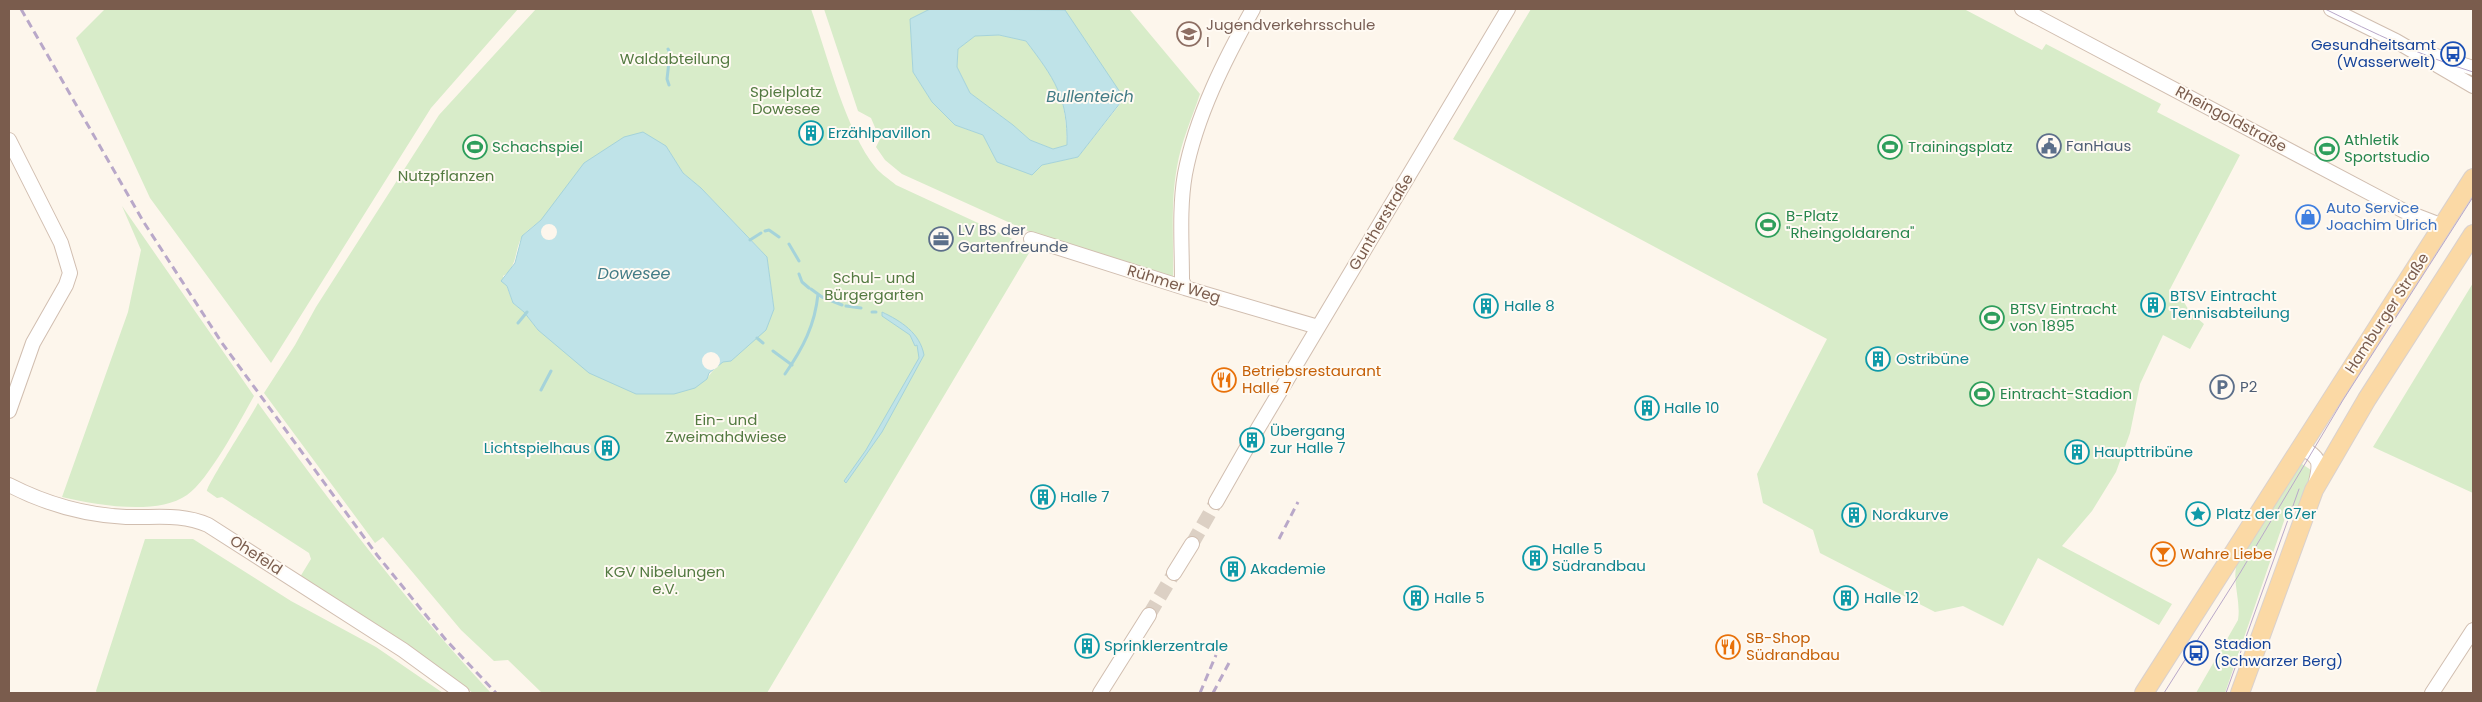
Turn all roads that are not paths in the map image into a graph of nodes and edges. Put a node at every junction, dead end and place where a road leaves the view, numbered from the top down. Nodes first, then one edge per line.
1 (1253, 9) edge
2 (1508, 9) edge
3 (2022, 9) edge
4 (2331, 9) edge
5 (2466, 70) edge
6 (2473, 86) edge
7 (10, 147) edge
8 (2473, 178) edge
9 (2443, 226) junction
10 (2473, 234) edge
11 (1031, 239) dead end
12 (1185, 288) junction
13 (1318, 327) junction
14 (9, 411) edge
15 (2301, 447) junction
16 (15, 488) edge
17 (2314, 490) junction
18 (1216, 502) tunnel mouth
19 (1192, 544) tunnel mouth
20 (1174, 574) tunnel mouth
21 (1149, 615) tunnel mouth
22 (2473, 630) edge
23 (462, 693) edge
24 (1100, 693) edge
25 (2144, 693) edge
26 (2240, 693) edge
27 (2432, 693) edge

1 - 12 street
2 - 13 street, Guntherstraße
3 - 9 street, Rheingoldstraße
4 - 5 street
5 - 6 street
7 - 14 street
8 - 9 main road, Hamburger Straße
9 - 15 main road, Hamburger Straße
10 - 17 main road, Hamburger Straße
11 - 12 street, Rühmer Weg
12 - 13 street, Rühmer Weg
13 - 18 street, Guntherstraße
15 - 17 street, Hamburger Straße
15 - 25 main road, Hamburger Straße
16 - 23 street, Ohefeld
17 - 26 main road, Hamburger Straße
19 - 20 street
21 - 24 street
22 - 27 street

